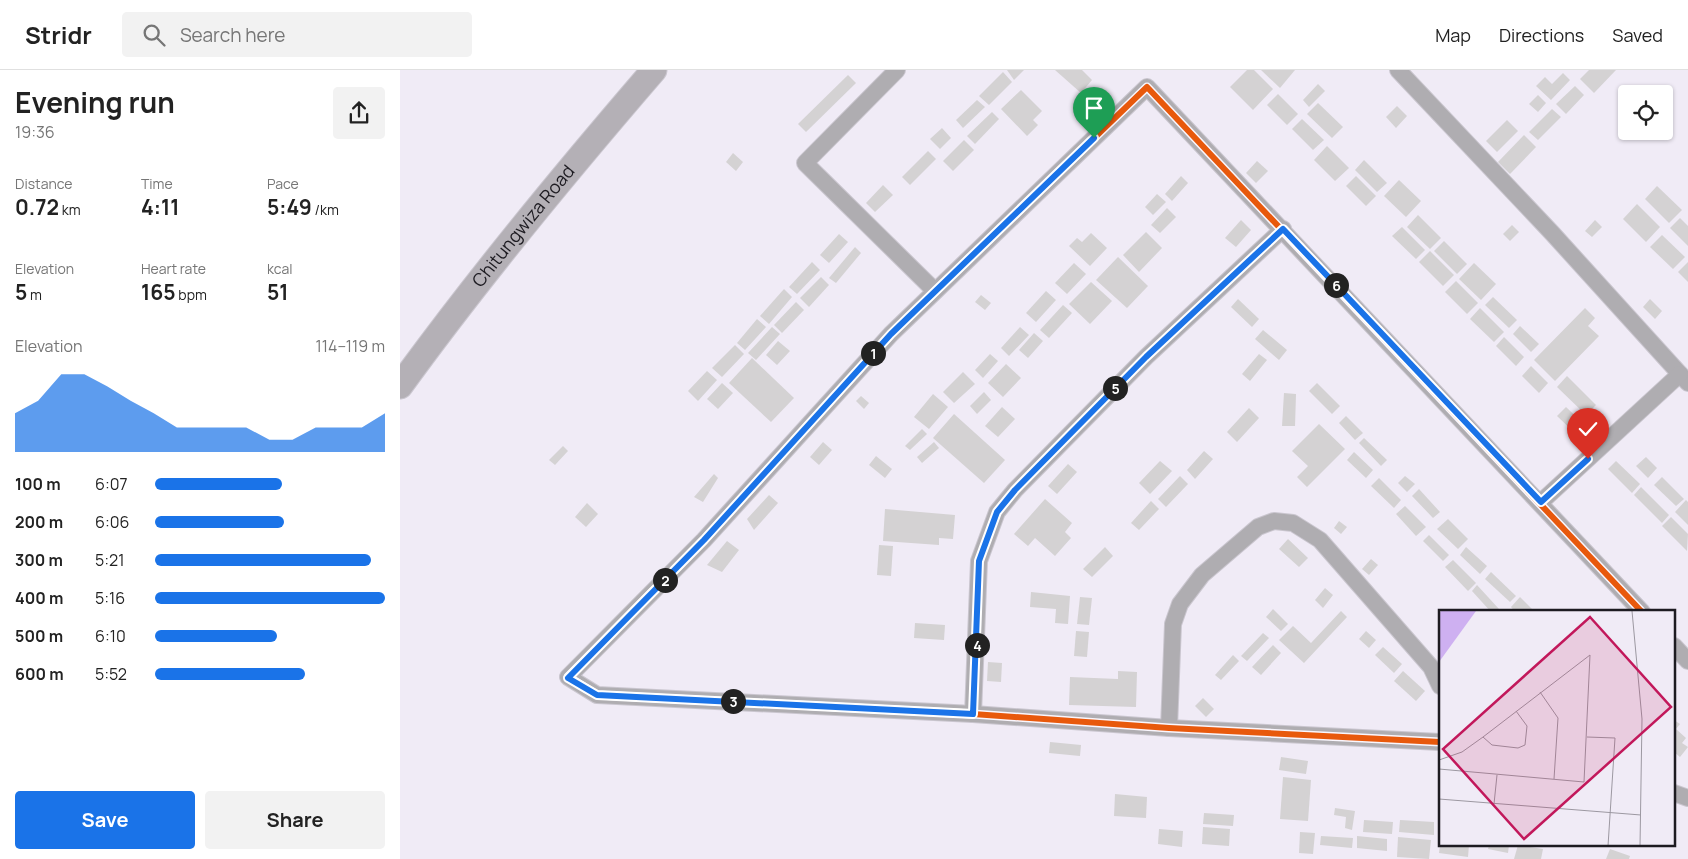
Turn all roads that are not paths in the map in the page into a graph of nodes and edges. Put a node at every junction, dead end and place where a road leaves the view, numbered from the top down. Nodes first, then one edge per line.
1 (654, 70) edge
2 (897, 70) edge
3 (1398, 70) edge
4 (1283, 229) junction
5 (935, 292) junction
6 (1684, 378) edge
7 (400, 386) edge
8 (1541, 502) junction
9 (1640, 610) edge
10 (1676, 648) edge
11 (1688, 661) edge
12 (1439, 684) edge
13 (973, 714) junction
14 (1170, 728) junction
15 (1439, 742) edge
16 (1676, 794) edge
17 (1688, 798) edge

1 - 7 main road, Chitungwiza Road
2 - 5 street
3 - 6 street
4 - 5 street
4 - 8 street
4 - 13 street
5 - 13 street
6 - 8 street
8 - 9 street
10 - 11 street
12 - 14 street
13 - 14 street
14 - 15 street
16 - 17 street

